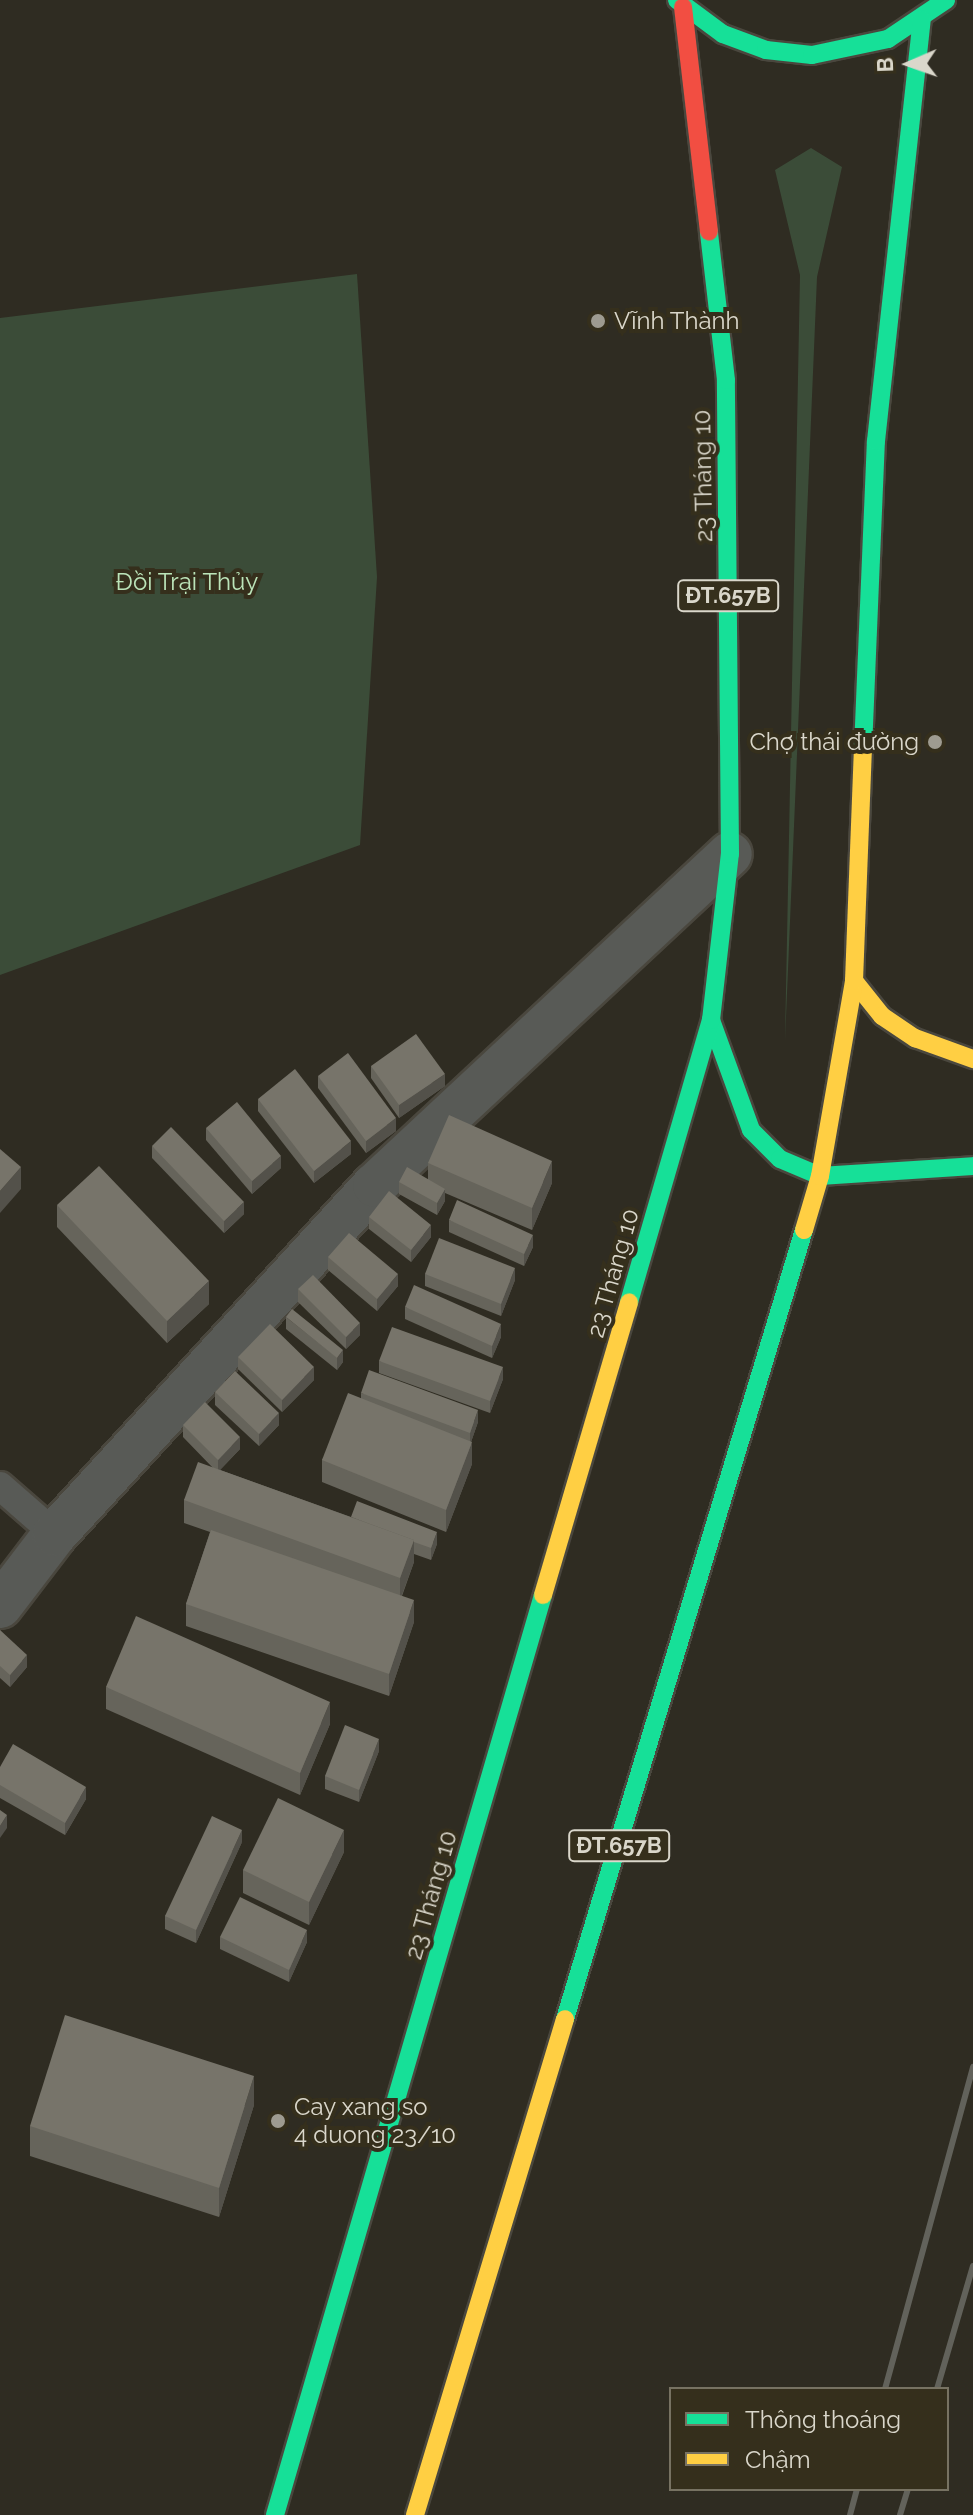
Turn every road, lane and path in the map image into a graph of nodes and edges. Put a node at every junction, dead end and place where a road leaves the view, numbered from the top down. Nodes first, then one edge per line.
1 (946, 0) edge
2 (680, 4) edge
3 (922, 20) junction
4 (730, 854) junction
5 (854, 981) junction
6 (711, 1020) junction
7 (973, 1059) edge
8 (973, 1166) edge
9 (820, 1176) junction
10 (0, 1486) edge
11 (55, 1534) junction
12 (0, 1606) edge
13 (275, 2515) edge
14 (415, 2515) edge

1 - 3 main road, ĐT.657B
2 - 3 main road, ĐT.657B
2 - 4 main road, 23 Tháng 10 / ĐT.657B
3 - 5 main road, ĐT.657B
4 - 6 main road, 23 Tháng 10 / ĐT.657B
4 - 11 street
5 - 7 main road
5 - 9 main road, ĐT.657B
6 - 9 main road
6 - 13 main road, 23 Tháng 10 / ĐT.657B
8 - 9 main road
9 - 14 main road, ĐT.657B
10 - 11 lane
11 - 12 street

